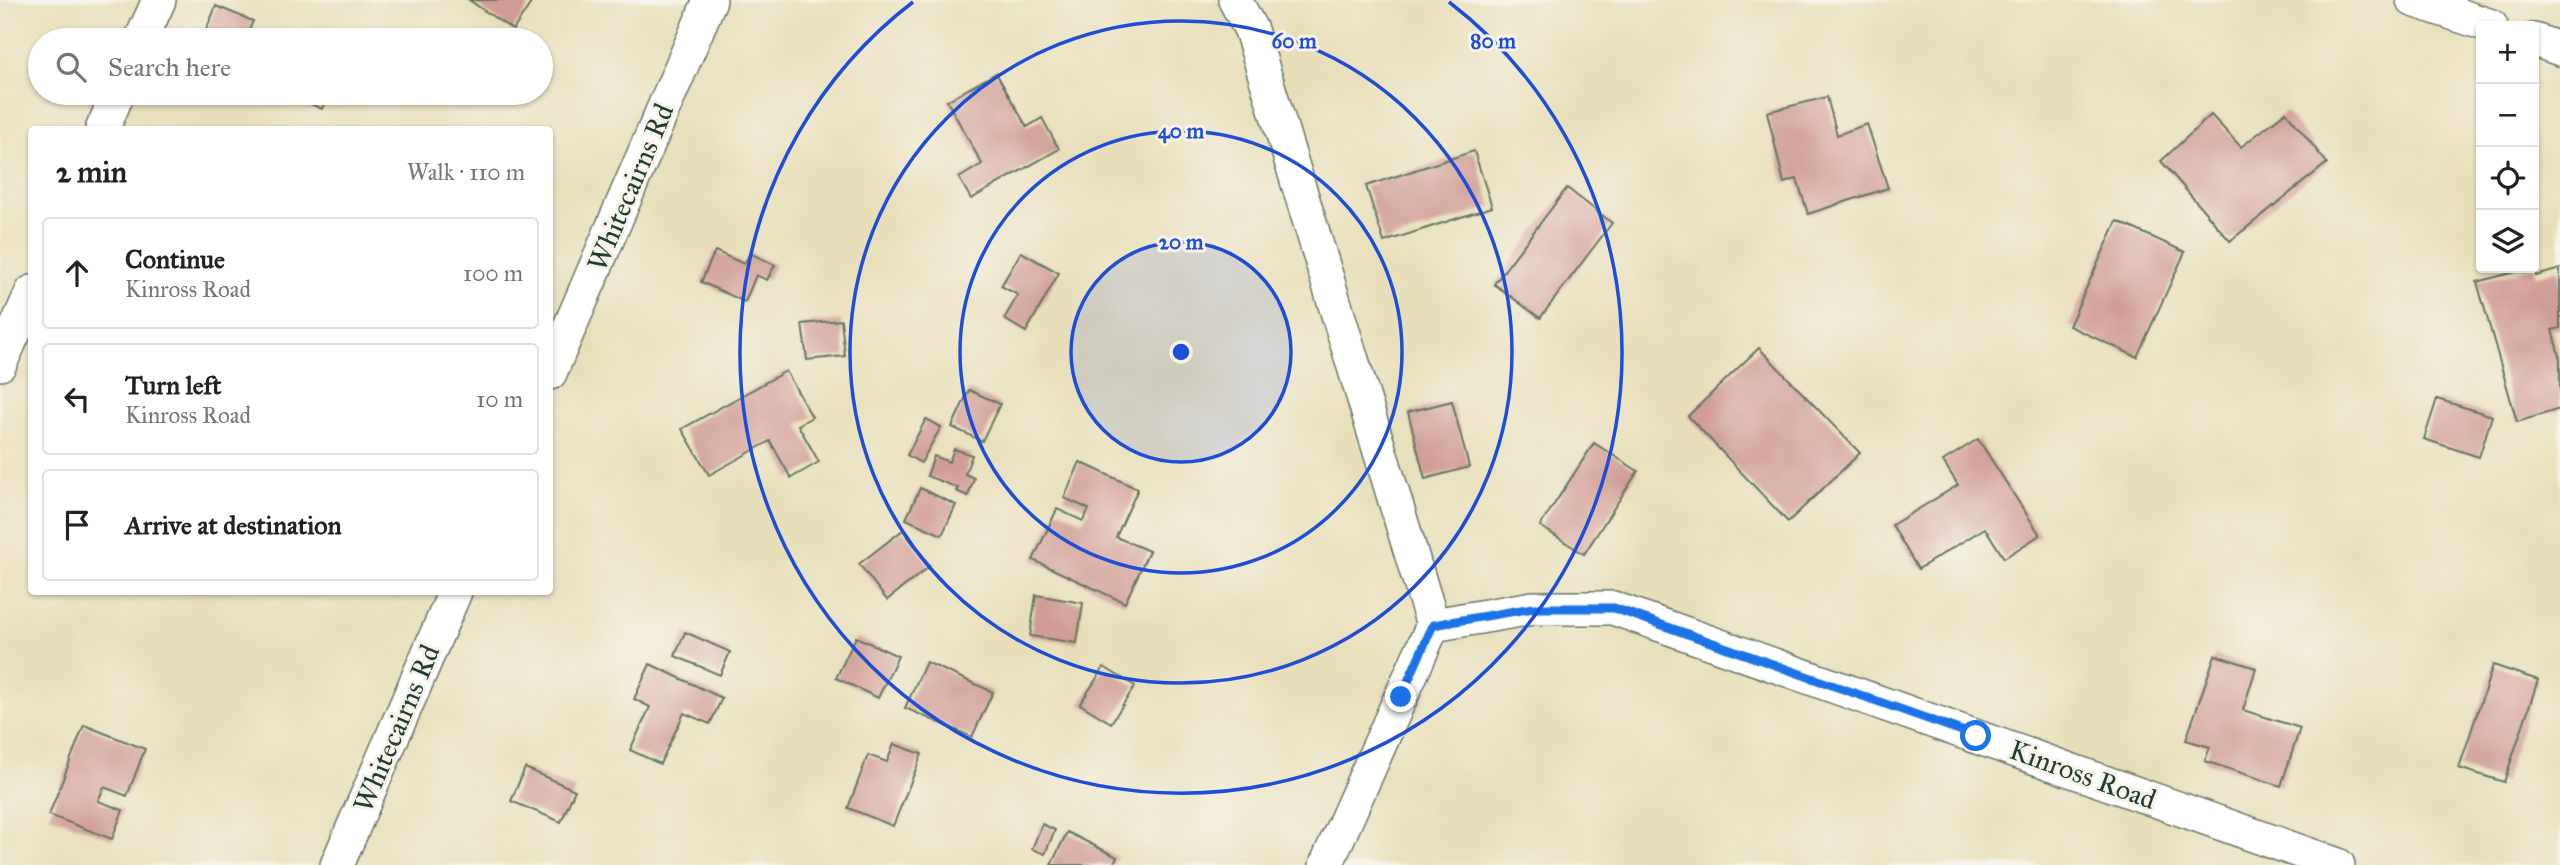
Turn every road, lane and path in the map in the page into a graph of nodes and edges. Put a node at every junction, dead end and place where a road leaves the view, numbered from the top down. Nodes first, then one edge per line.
1 (159, 0) edge
2 (710, 0) edge
3 (1235, 0) edge
4 (2413, 0) edge
5 (2476, 21) edge
6 (146, 28) edge
7 (2539, 42) edge
8 (2560, 49) edge
9 (113, 105) edge
10 (104, 126) edge
11 (28, 301) edge
12 (0, 364) edge
13 (553, 366) edge
14 (454, 595) edge
15 (1433, 625) junction
16 (337, 865) edge
17 (1326, 865) edge
18 (2338, 865) edge

1 - 6 street
2 - 13 street, Whitecairns Rd
3 - 15 street
4 - 5 street
7 - 8 street
9 - 10 street
11 - 12 street
14 - 16 street, Whitecairns Rd
15 - 17 street
15 - 18 street, Kinross Road

